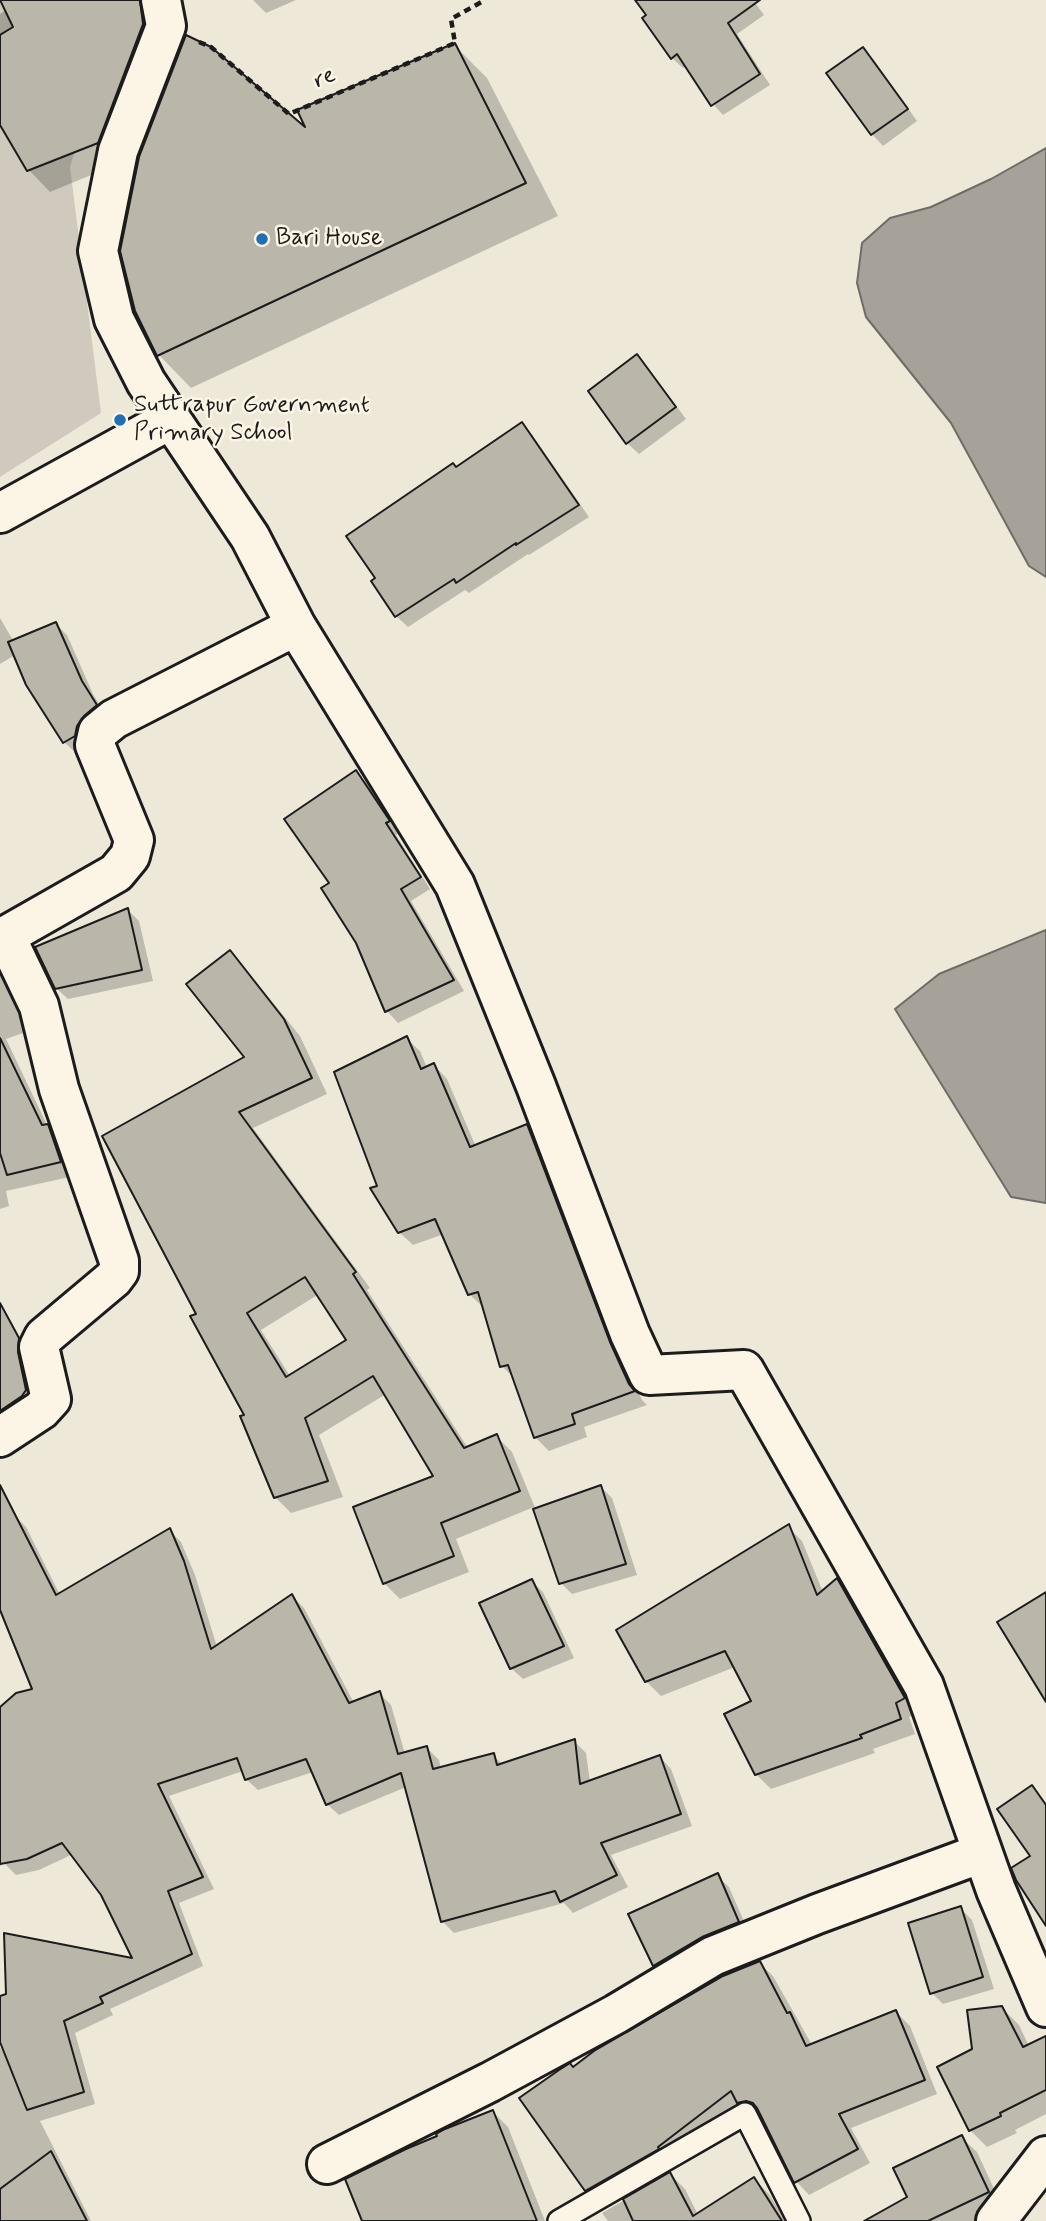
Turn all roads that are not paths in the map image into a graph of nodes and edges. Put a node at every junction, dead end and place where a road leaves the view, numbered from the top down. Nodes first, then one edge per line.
1 (163, 13) edge
2 (171, 419) junction
3 (0, 513) edge
4 (296, 626) junction
5 (3, 938) edge
6 (0, 1437) edge
7 (982, 1853) junction
8 (1046, 2007) edge
9 (1046, 2156) edge
10 (327, 2164) dead end
11 (559, 2221) edge
12 (799, 2221) edge
13 (996, 2221) edge

1 - 2 street
2 - 3 street
2 - 4 street
4 - 5 street
4 - 7 street
5 - 6 street
7 - 8 street
7 - 10 street
9 - 13 street
11 - 12 lane

